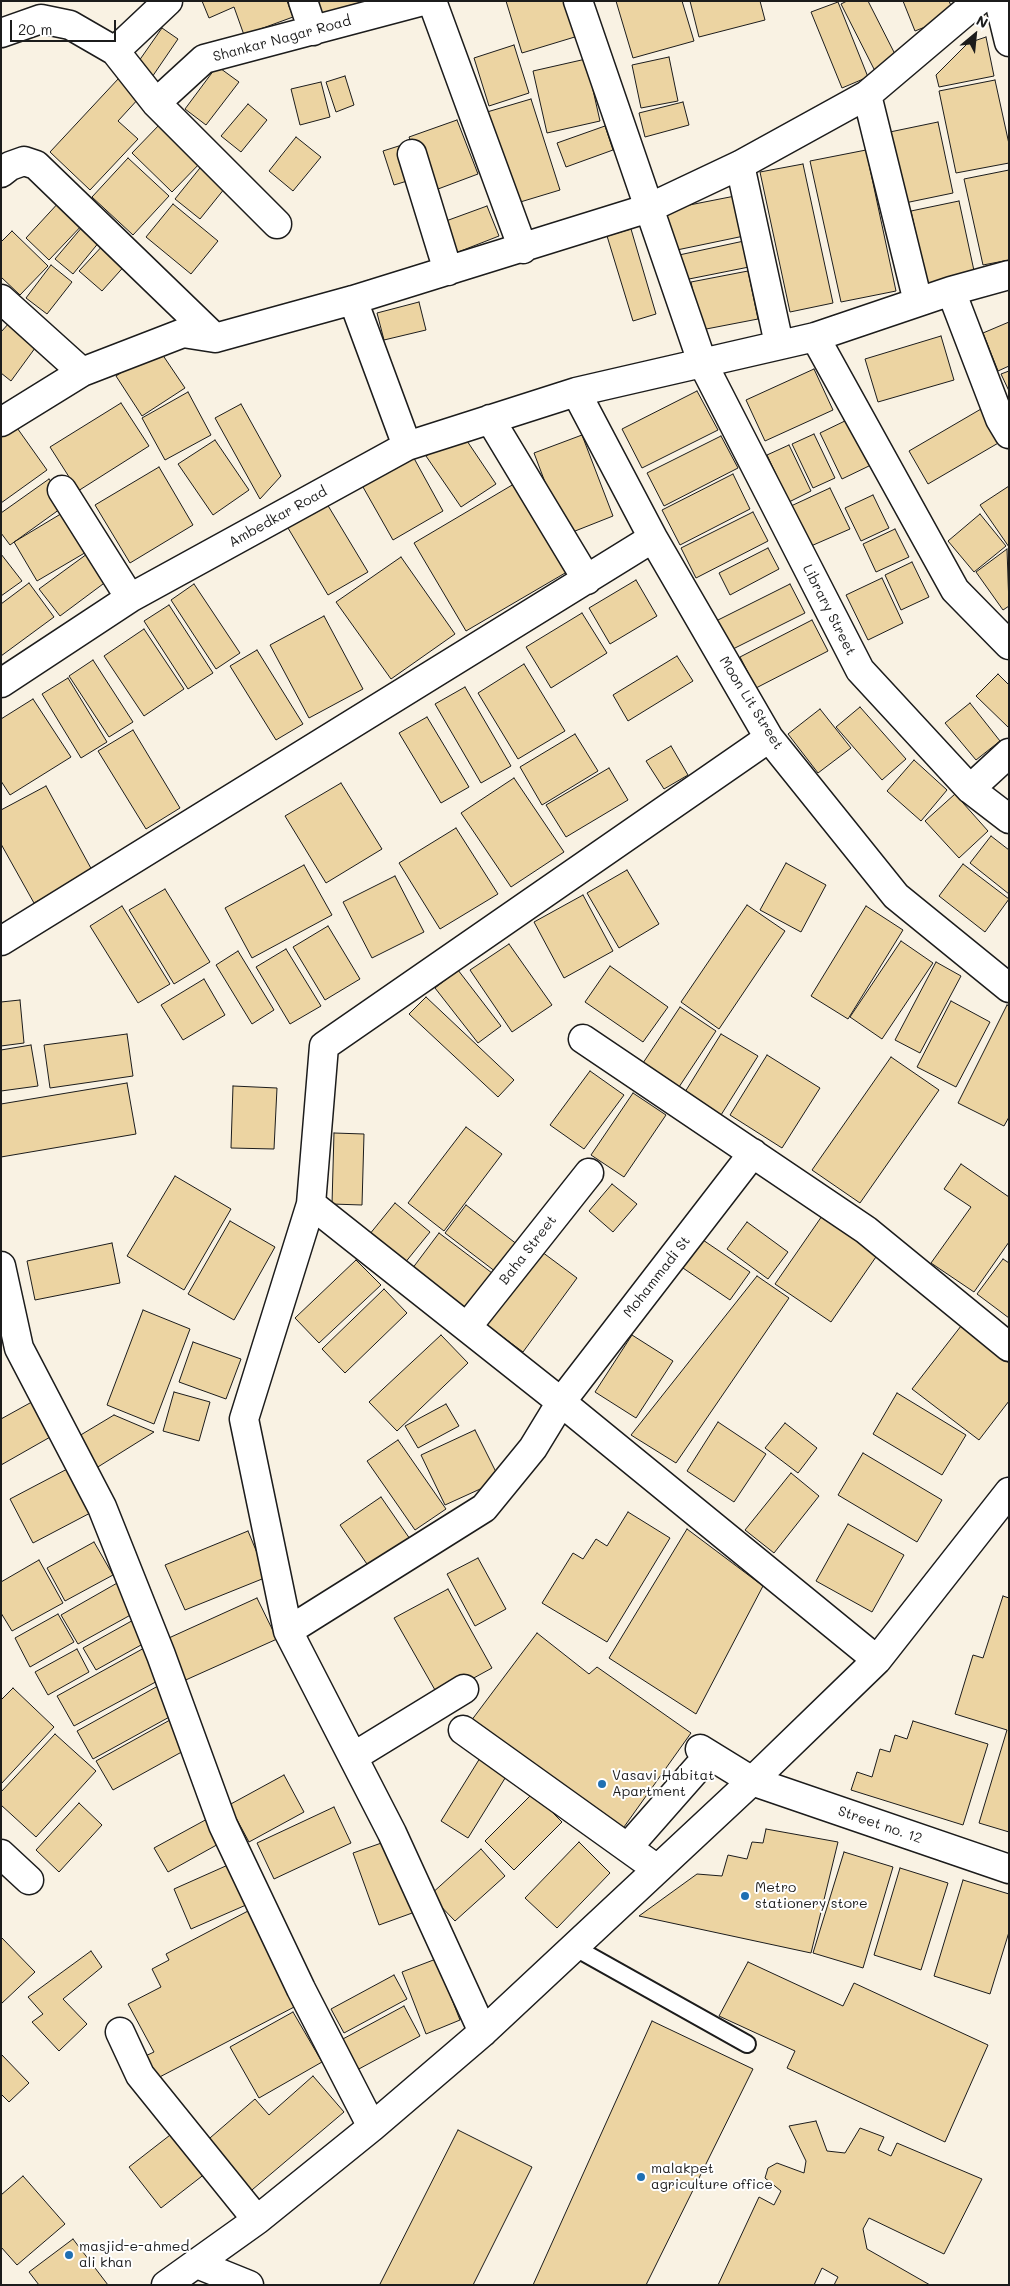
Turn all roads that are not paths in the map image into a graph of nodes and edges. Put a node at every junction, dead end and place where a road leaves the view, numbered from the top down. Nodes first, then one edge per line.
1 (168, 1) edge
2 (303, 1) edge
3 (423, 1) edge
4 (432, 1) edge
5 (578, 1) edge
6 (978, 1) edge
7 (999, 1) edge
8 (313, 31) junction
9 (2, 32) edge
10 (1009, 42) edge
11 (115, 51) junction
12 (868, 95) junction
13 (156, 103) junction
14 (412, 154) dead end
15 (740, 165) junction
16 (1, 173) edge
17 (649, 208) junction
18 (277, 224) dead end
19 (522, 248) junction
20 (448, 271) junction
21 (1009, 275) edge
22 (951, 291) junction
23 (1, 299) edge
24 (353, 300) junction
25 (918, 302) junction
26 (815, 337) junction
27 (214, 338) junction
28 (779, 344) junction
29 (702, 362) junction
30 (82, 372) junction
31 (576, 392) junction
32 (490, 419) junction
33 (1, 422) edge
34 (1009, 434) edge
35 (407, 446) junction
36 (62, 490) dead end
37 (653, 538) junction
38 (587, 580) junction
39 (130, 598) junction
40 (1009, 645) edge
41 (1, 683) edge
42 (769, 738) junction
43 (1009, 753) edge
44 (970, 789) junction
45 (1009, 820) edge
46 (1, 941) edge
47 (1009, 988) edge
48 (583, 1039) dead end
49 (753, 1153) junction
50 (589, 1173) dead end
51 (311, 1204) junction
52 (1, 1266) edge
53 (467, 1327) junction
54 (1009, 1346) edge
55 (10, 1354) edge
56 (561, 1402) junction
57 (1009, 1492) edge
58 (288, 1631) junction
59 (877, 1660) junction
60 (464, 1689) dead end
61 (463, 1730) dead end
62 (353, 1757) junction
63 (752, 1781) junction
64 (628, 1847) junction
65 (1, 1854) edge
66 (657, 1869) junction
67 (1009, 1869) edge
68 (29, 1880) dead end
69 (574, 1947) junction
70 (120, 2032) dead end
71 (483, 2032) junction
72 (748, 2044) dead end
73 (372, 2127) junction
74 (257, 2220) junction
75 (197, 2264) junction
76 (166, 2285) edge
77 (249, 2285) edge

1 - 11 street
2 - 8 street
3 - 8 street, Shankar Nagar Road
4 - 19 street
5 - 17 street, Library Street
6 - 12 street
7 - 10 street
8 - 13 street, Shankar Nagar Road
9 - 11 street
11 - 13 street
12 - 15 street
12 - 25 street
13 - 18 street
14 - 20 street
15 - 17 street
15 - 28 street
16 - 27 street
17 - 19 street
17 - 29 street, Library Street
19 - 20 street
20 - 24 street
21 - 22 street, Ambedkar Road
22 - 25 street, Ambedkar Road
22 - 34 street
23 - 30 street
24 - 27 street
24 - 35 street
25 - 26 street, Ambedkar Road
26 - 28 street, Ambedkar Road
26 - 40 street
27 - 30 street
28 - 29 street, Ambedkar Road
29 - 31 street, Ambedkar Road
29 - 44 street, Library Street
30 - 33 street
31 - 32 street, Ambedkar Road
31 - 37 street, Moon Lit Street
32 - 35 street, Ambedkar Road
32 - 38 street
35 - 39 street, Ambedkar Road
36 - 39 street
37 - 38 street
37 - 42 street, Moon Lit Street
38 - 46 street
39 - 41 street, Ambedkar Road
42 - 47 street, Moon Lit Street
42 - 51 street
43 - 44 street
44 - 45 street, Library Street
48 - 49 street
49 - 54 street
49 - 56 street, Mohammadi St
50 - 53 street, Baha Street
51 - 53 street
51 - 58 street
52 - 55 street
53 - 56 street
55 - 73 street
56 - 58 street, Mohammadi St
56 - 59 street
57 - 59 street
58 - 62 street
59 - 63 street
60 - 62 street
61 - 64 street
62 - 71 street
63 - 64 street, Street no. 12
63 - 66 street
63 - 67 street, Street no. 12
64 - 66 street
65 - 68 street
66 - 69 street
69 - 71 street
69 - 72 lane
70 - 74 street
71 - 73 street
73 - 74 street
74 - 75 street
75 - 76 street
75 - 77 street

